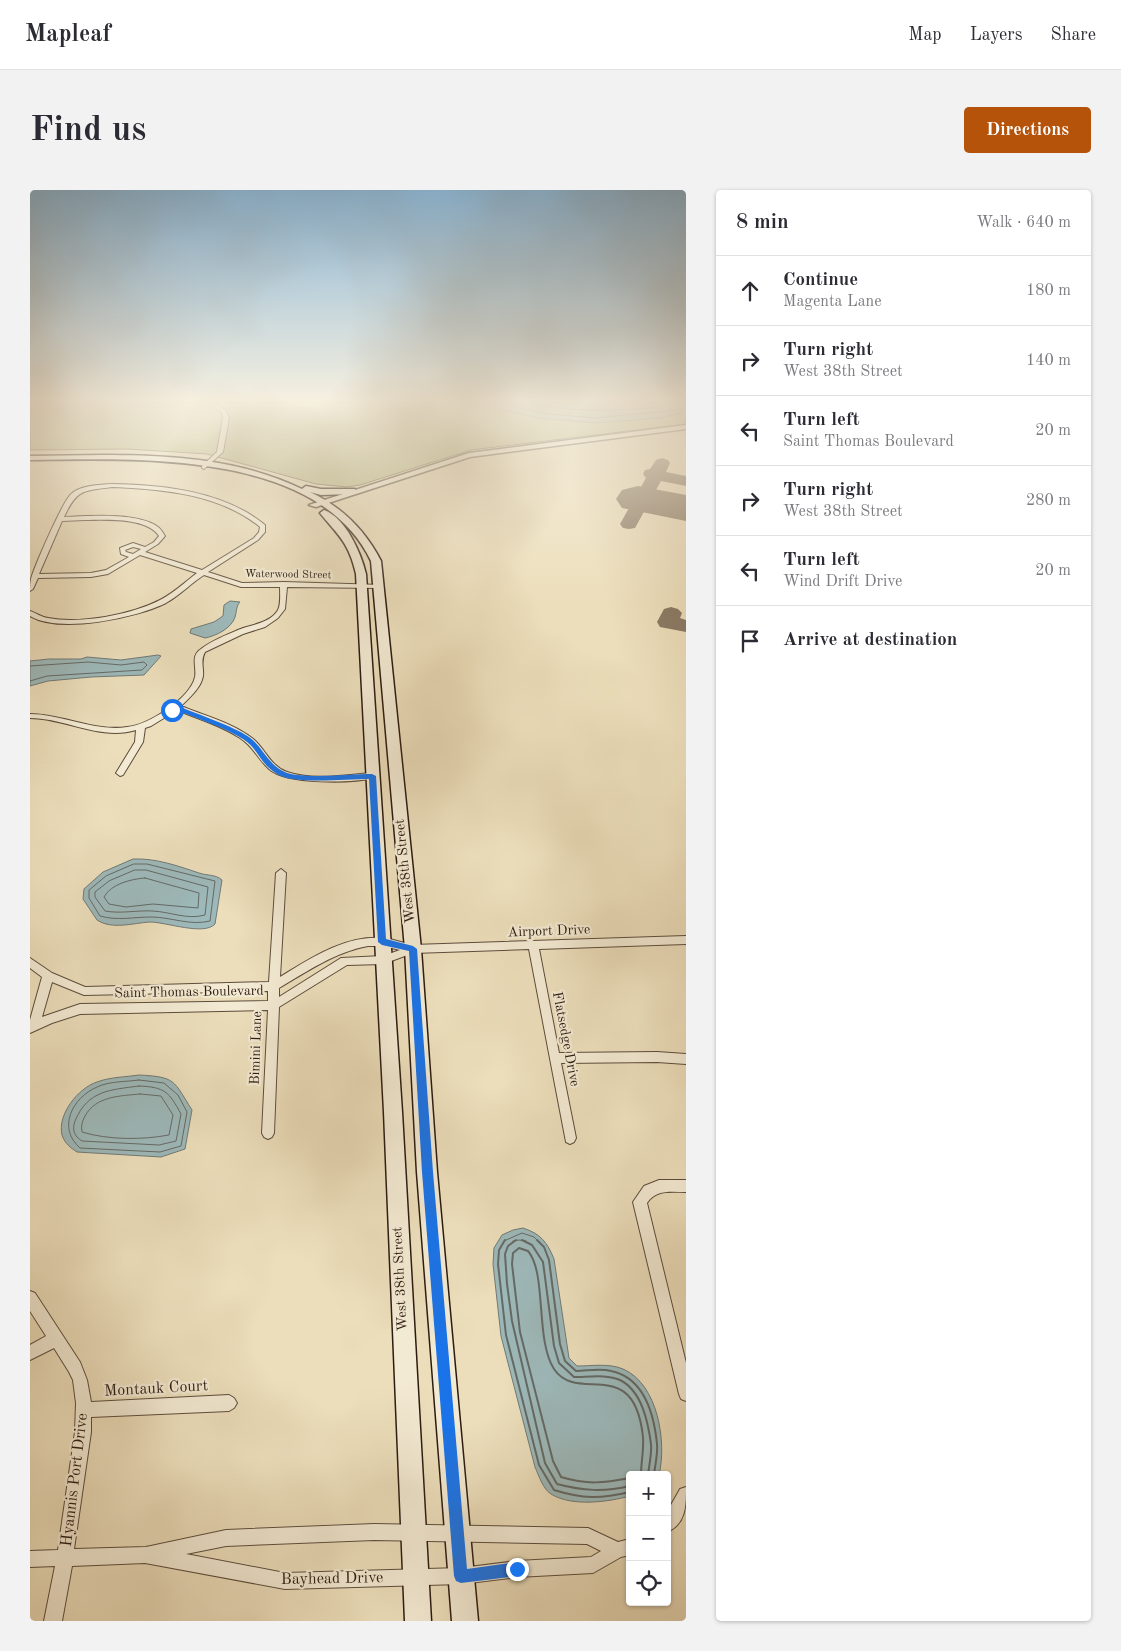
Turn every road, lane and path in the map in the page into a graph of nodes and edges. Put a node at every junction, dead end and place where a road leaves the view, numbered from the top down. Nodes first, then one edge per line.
1 (218, 469) edge
2 (229, 469) edge
3 (421, 469) edge
4 (291, 486) junction
5 (89, 488) junction
6 (352, 491) junction
7 (79, 492) junction
8 (318, 503) junction
9 (61, 519) junction
10 (355, 528) junction
11 (140, 553) junction
12 (201, 573) junction
13 (36, 576) junction
14 (284, 584) junction
15 (362, 586) junction
16 (380, 586) junction
17 (30, 589) edge
18 (31, 614) edge
19 (176, 707) junction
20 (30, 716) edge
21 (140, 727) junction
22 (120, 774) dead end
23 (372, 776) junction
24 (281, 874) dead end
25 (686, 940) edge
26 (382, 942) junction
27 (533, 945) junction
28 (413, 949) junction
29 (383, 960) junction
30 (30, 962) edge
31 (48, 976) junction
32 (274, 986) junction
33 (84, 991) junction
34 (273, 1005) junction
35 (80, 1009) junction
36 (32, 1027) edge
37 (554, 1058) junction
38 (686, 1059) edge
39 (268, 1133) dead end
40 (570, 1138) dead end
41 (686, 1186) edge
42 (30, 1298) edge
43 (55, 1337) junction
44 (30, 1353) edge
45 (686, 1394) edge
46 (230, 1403) dead end
47 (84, 1410) junction
48 (686, 1495) edge
49 (671, 1520) edge
50 (413, 1532) junction
51 (458, 1534) junction
52 (624, 1548) edge
53 (145, 1555) junction
54 (65, 1557) junction
55 (30, 1559) edge
56 (461, 1576) junction
57 (416, 1577) junction
58 (53, 1621) edge
59 (418, 1621) edge
60 (465, 1621) edge

1 - 8 main road
2 - 4 main road
3 - 6 street
4 - 6 main road
4 - 8 main road
5 - 7 street
5 - 7 street
5 - 12 street
6 - 8 street
6 - 10 main road
7 - 9 street
8 - 10 main road, West 38th Street
8 - 15 main road, West 38th Street
9 - 11 street
9 - 13 street
10 - 16 main road, West 38th Street
11 - 11 street
11 - 12 street, Waterwood Street
11 - 13 street
12 - 14 street, Waterwood Street
12 - 18 street
13 - 17 street
14 - 15 street, Waterwood Street
14 - 19 street
15 - 16 street, Waterwood Street
15 - 23 main road, West 38th Street
16 - 28 main road, West 38th Street
19 - 21 street
19 - 23 street
20 - 21 street
21 - 22 street
23 - 26 main road, West 38th Street
24 - 32 street, Bimini Lane
25 - 27 street, Airport Drive
26 - 28 street, Saint Thomas Boulevard
26 - 29 main road, West 38th Street
26 - 32 street, Saint Thomas Boulevard
27 - 28 street, Airport Drive
27 - 37 street, Flatsedge Drive
28 - 29 street, Saint Thomas Boulevard
28 - 51 main road, West 38th Street
29 - 34 street, Saint Thomas Boulevard
29 - 50 main road, West 38th Street
30 - 31 street, Saint Thomas Boulevard
31 - 33 street, Saint Thomas Boulevard
31 - 36 street
32 - 33 street, Saint Thomas Boulevard
32 - 34 street, Bimini Lane
33 - 35 street
34 - 35 street, Saint Thomas Boulevard
34 - 39 street, Bimini Lane
35 - 36 street, Saint Thomas Boulevard
37 - 38 street
37 - 40 street, Flatsedge Drive
41 - 45 street
42 - 43 street, Hyannis Port Drive
43 - 44 street
43 - 47 street, Hyannis Port Drive
46 - 47 street, Montauk Court
47 - 54 street, Hyannis Port Drive
48 - 49 street
50 - 51 street, Bayhead Drive
50 - 53 street, Bayhead Drive
50 - 57 main road, West 38th Street
51 - 52 street, Bayhead Drive
51 - 56 main road, West 38th Street
52 - 56 street, Bayhead Drive
53 - 54 street, Bayhead Drive
53 - 57 street, Bayhead Drive
54 - 55 street, Bayhead Drive
54 - 58 street, Hyannis Port Drive
56 - 57 street, Bayhead Drive
56 - 60 main road, West 38th Street
57 - 59 main road, West 38th Street

